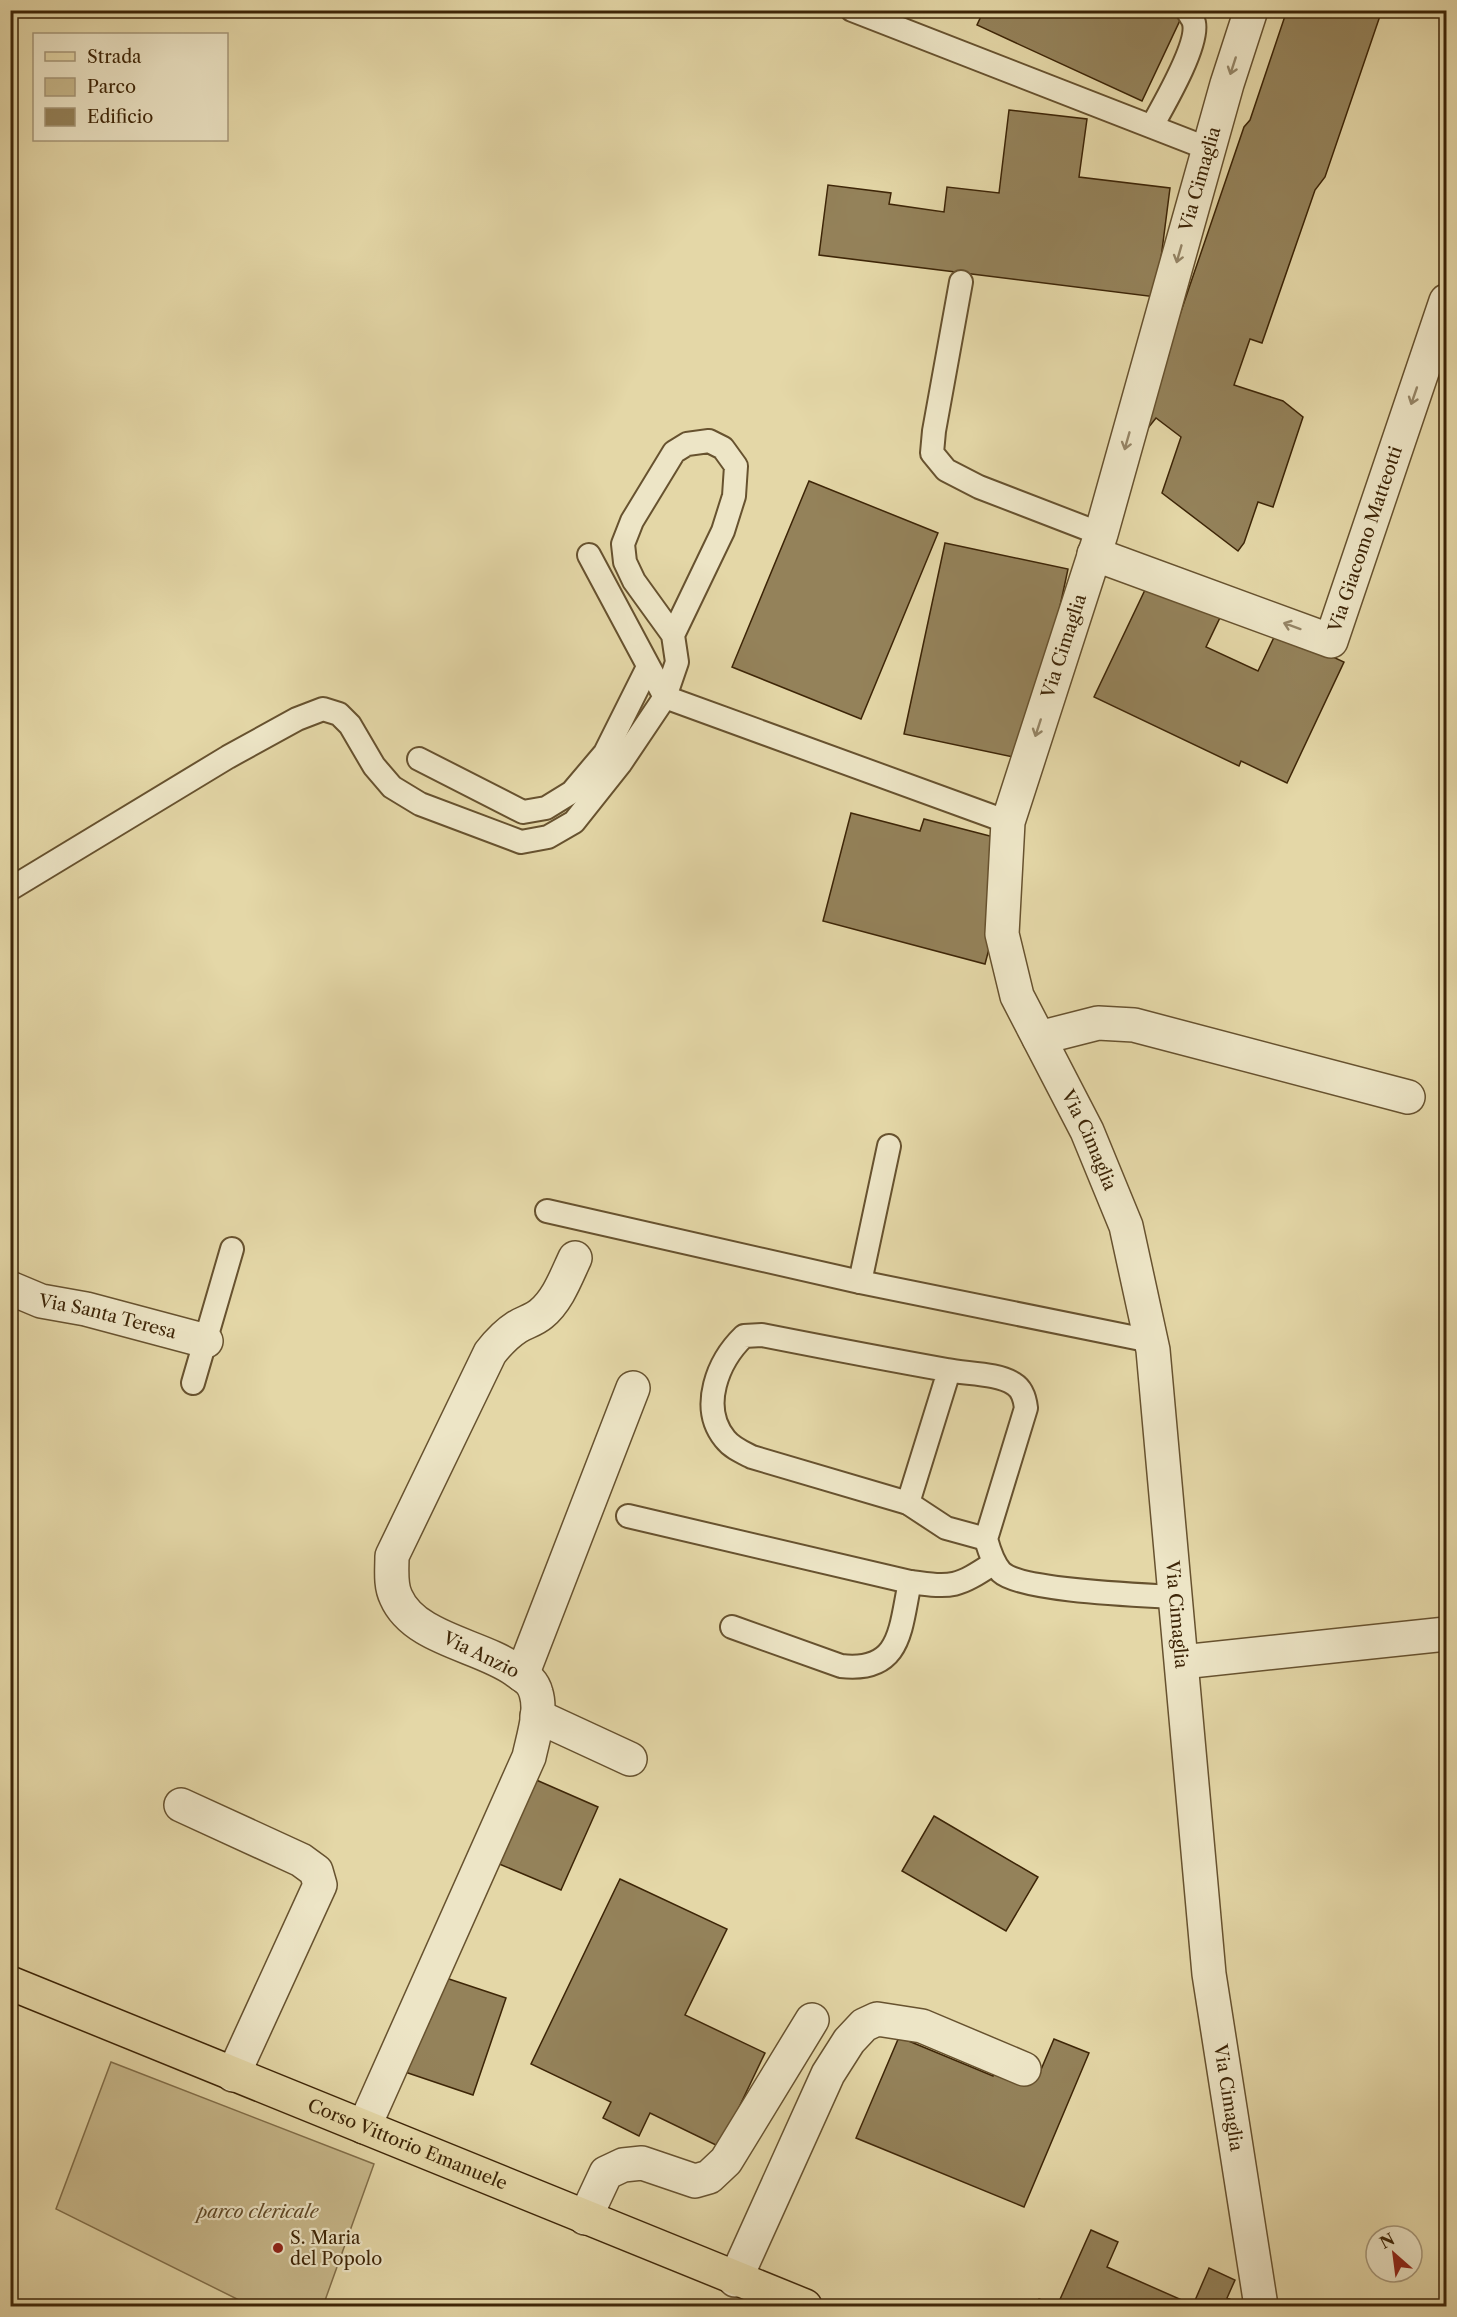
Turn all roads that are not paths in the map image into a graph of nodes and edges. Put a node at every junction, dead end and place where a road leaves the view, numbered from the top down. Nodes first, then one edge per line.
1 (852, 10) edge
2 (1187, 10) edge
3 (1251, 10) edge
4 (1152, 126) junction
5 (1209, 149) junction
6 (961, 282) dead end
7 (1446, 301) edge
8 (1438, 356) edge
9 (1097, 544) junction
10 (590, 555) dead end
11 (674, 635) junction
12 (648, 667) junction
13 (664, 697) junction
14 (419, 759) dead end
15 (1008, 822) junction
16 (10, 889) edge
17 (1039, 1038) junction
18 (1408, 1097) dead end
19 (889, 1146) dead end
20 (547, 1211) dead end
21 (232, 1249) dead end
22 (575, 1258) dead end
23 (861, 1282) junction
24 (10, 1288) edge
25 (206, 1341) junction
26 (1151, 1341) junction
27 (949, 1371) junction
28 (193, 1383) dead end
29 (633, 1388) dead end
30 (908, 1503) junction
31 (628, 1516) dead end
32 (986, 1539) junction
33 (994, 1563) junction
34 (910, 1582) junction
35 (1175, 1598) junction
36 (732, 1627) dead end
37 (1446, 1634) edge
38 (1182, 1662) junction
39 (522, 1675) junction
40 (537, 1716) junction
41 (630, 1759) dead end
42 (181, 1805) dead end
43 (10, 1983) edge
44 (812, 2020) dead end
45 (1024, 2069) dead end
46 (233, 2075) junction
47 (364, 2127) junction
48 (585, 2218) junction
49 (735, 2280) junction
50 (805, 2307) edge
51 (1261, 2307) edge

1 - 4 lane
2 - 4 lane
3 -> 5 street, Via Cimaglia
4 - 5 lane
5 -> 9 street, Via Cimaglia
6 - 9 lane
7 - 8 street, Via Giacomo Matteotti
8 -> 9 street, Via Giacomo Matteotti
9 -> 15 street, Via Cimaglia
10 - 12 lane
11 - 11 lane
11 - 13 lane
12 - 13 lane
12 - 14 lane
13 - 15 lane
13 - 16 lane
15 - 17 street, Via Cimaglia
17 - 18 street
17 - 26 street, Via Cimaglia
19 - 23 lane
20 - 23 lane
21 - 25 lane
22 - 39 street, Via Anzio
23 - 26 lane
24 - 25 street, Via Santa Teresa
25 - 28 lane
26 - 35 street, Via Cimaglia
27 - 30 lane
27 - 30 lane
27 - 32 lane
29 - 39 street
30 - 32 lane
31 - 34 lane
32 - 33 lane
33 - 34 lane
33 - 35 lane
34 - 36 lane
35 - 38 street, Via Cimaglia
37 - 38 street
38 - 51 street, Via Cimaglia
39 - 40 street, Via Anzio
40 - 41 street
40 - 47 street, Via Anzio
42 - 46 street
43 - 46 main road, Corso Vittorio Emanuele
44 - 48 street
45 - 49 street
46 - 47 main road, Corso Vittorio Emanuele
47 - 48 main road, Corso Vittorio Emanuele
48 - 49 main road, Corso Vittorio Emanuele
49 - 50 main road, Corso Vittorio Emanuele

